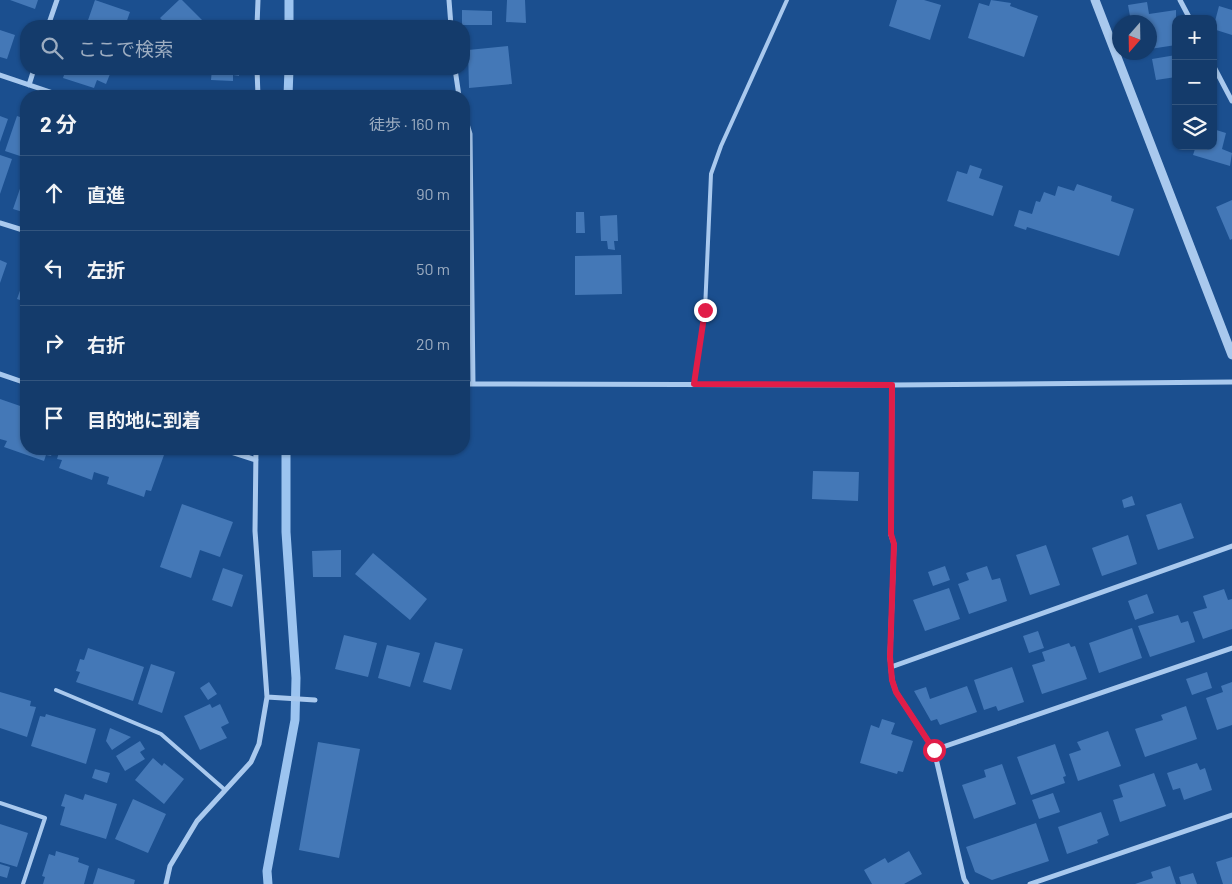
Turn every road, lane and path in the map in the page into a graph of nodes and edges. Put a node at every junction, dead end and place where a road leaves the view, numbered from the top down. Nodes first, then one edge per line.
1 (57, 0) edge
2 (258, 0) edge
3 (449, 0) edge
4 (787, 0) edge
5 (1095, 0) edge
6 (1180, 0) edge
7 (1188, 15) edge
8 (50, 20) edge
9 (258, 20) edge
10 (451, 20) edge
11 (1217, 73) edge
12 (0, 75) edge
13 (32, 75) edge
14 (258, 75) edge
15 (456, 75) edge
16 (29, 85) junction
17 (44, 90) edge
18 (258, 90) edge
19 (458, 90) edge
20 (1232, 101) edge
21 (470, 134) edge
22 (0, 223) edge
23 (20, 229) edge
24 (1232, 355) edge
25 (0, 374) edge
26 (20, 381) edge
27 (1232, 382) edge
28 (473, 384) joint
29 (694, 384) junction
30 (892, 385) junction
31 (241, 455) edge
32 (256, 455) edge
33 (256, 460) junction
34 (1232, 546) edge
35 (1232, 648) edge
36 (891, 667) junction
37 (56, 690) dead end
38 (267, 697) junction
39 (315, 700) dead end
40 (934, 750) junction
41 (225, 790) junction
42 (0, 803) edge
43 (1232, 815) edge
44 (23, 884) edge
45 (166, 884) edge
46 (967, 884) edge
47 (1030, 884) edge

1 - 8 street
2 - 9 street
3 - 10 street
4 - 29 lane
5 - 24 street
6 - 7 street
11 - 20 street
12 - 16 street
13 - 16 street
14 - 18 street
15 - 19 street
16 - 17 street
21 - 28 street
22 - 23 street
25 - 26 street
27 - 30 street
28 - 29 street
29 - 30 street
30 - 36 street
31 - 33 street
32 - 33 street
33 - 38 street
34 - 36 street
35 - 40 street
36 - 40 street
37 - 41 lane
38 - 39 street
38 - 41 street
40 - 46 street
41 - 45 street
42 - 44 lane
43 - 47 street

